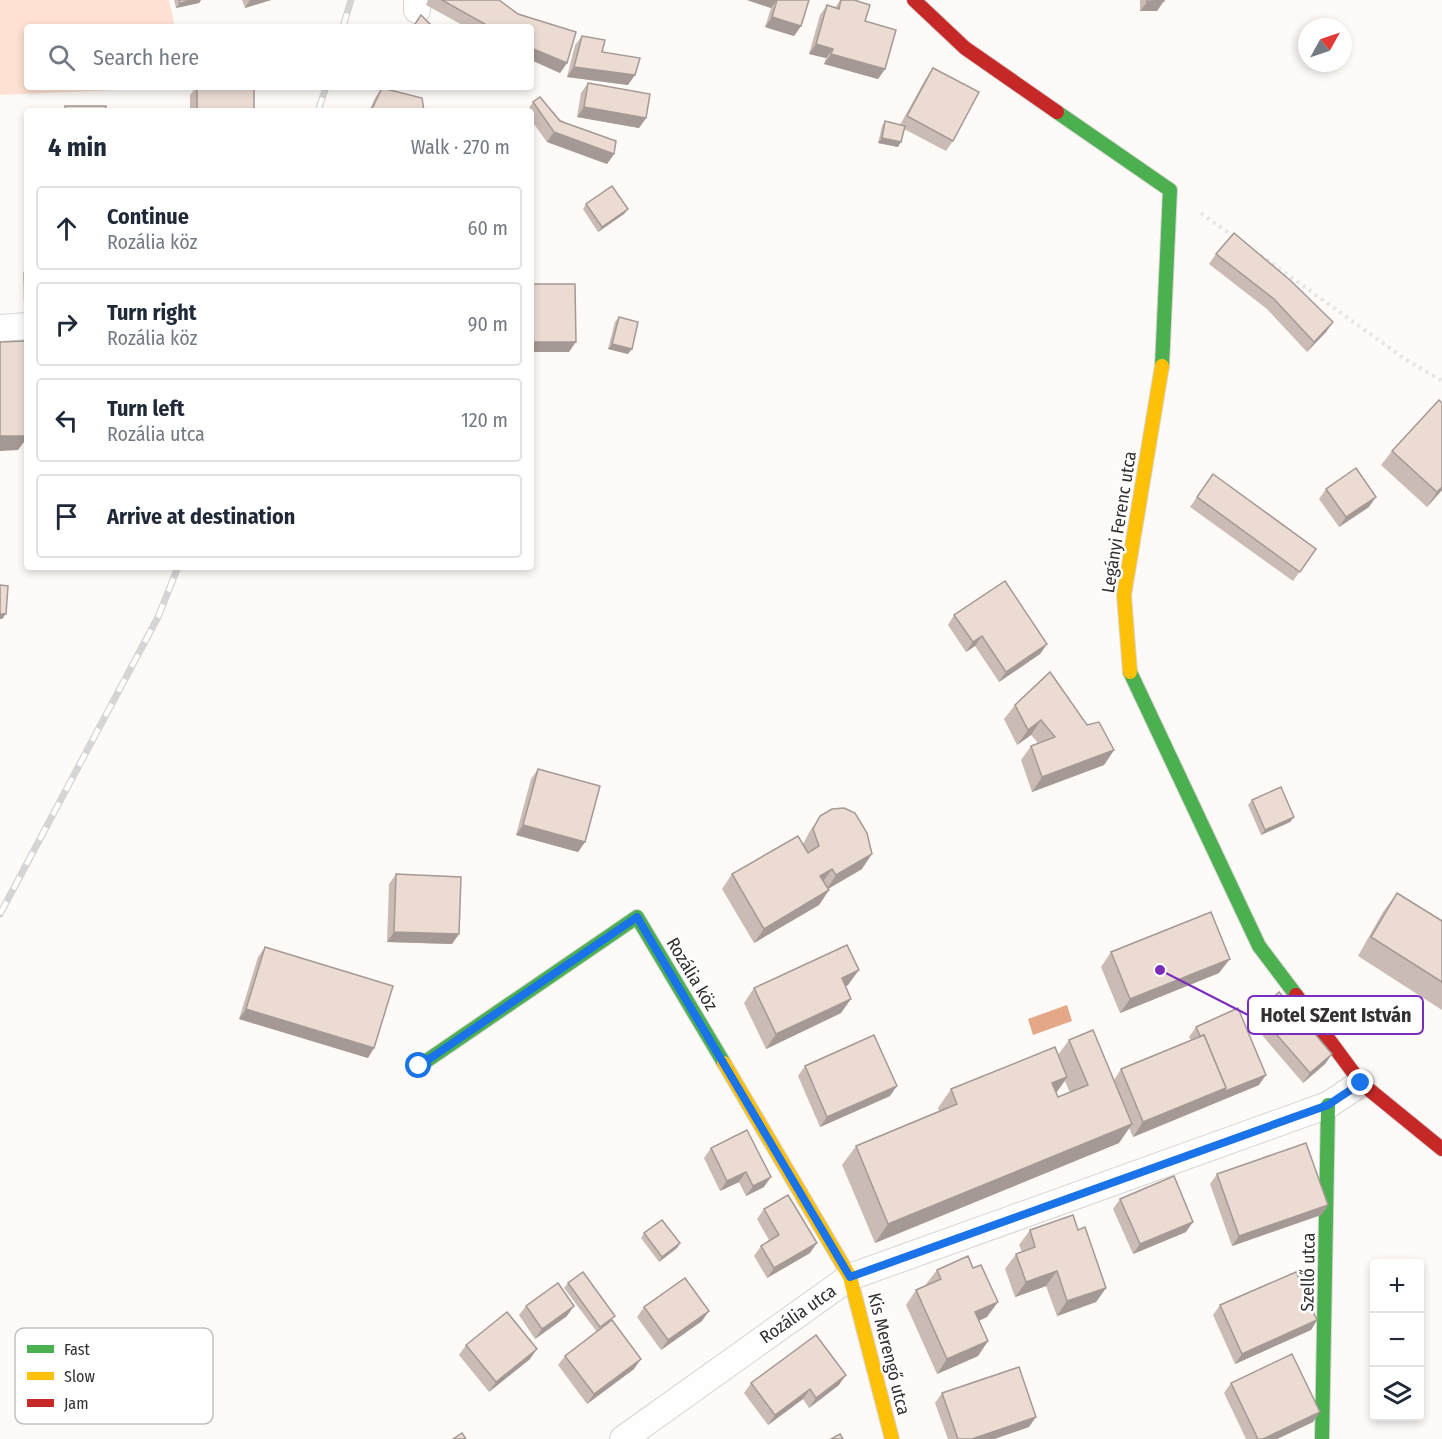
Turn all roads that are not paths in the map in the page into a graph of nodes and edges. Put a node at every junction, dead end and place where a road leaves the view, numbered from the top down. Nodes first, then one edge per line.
1 (914, 0) edge
2 (24, 326) edge
3 (0, 328) edge
4 (419, 1066) dead end
5 (1361, 1083) junction
6 (1328, 1105) junction
7 (1442, 1149) edge
8 (850, 1277) junction
9 (623, 1439) edge
10 (892, 1439) edge
11 (1323, 1439) edge

1 - 5 street, Legányi Ferenc utca
2 - 3 street
4 - 8 street, Rozália köz
5 - 6 street, Rozália utca
5 - 7 street, Legányi Ferenc utca
6 - 8 street, Rozália utca
6 - 11 street, Szellő utca
8 - 9 street, Rozália utca
8 - 10 street, Kis Merengő utca

